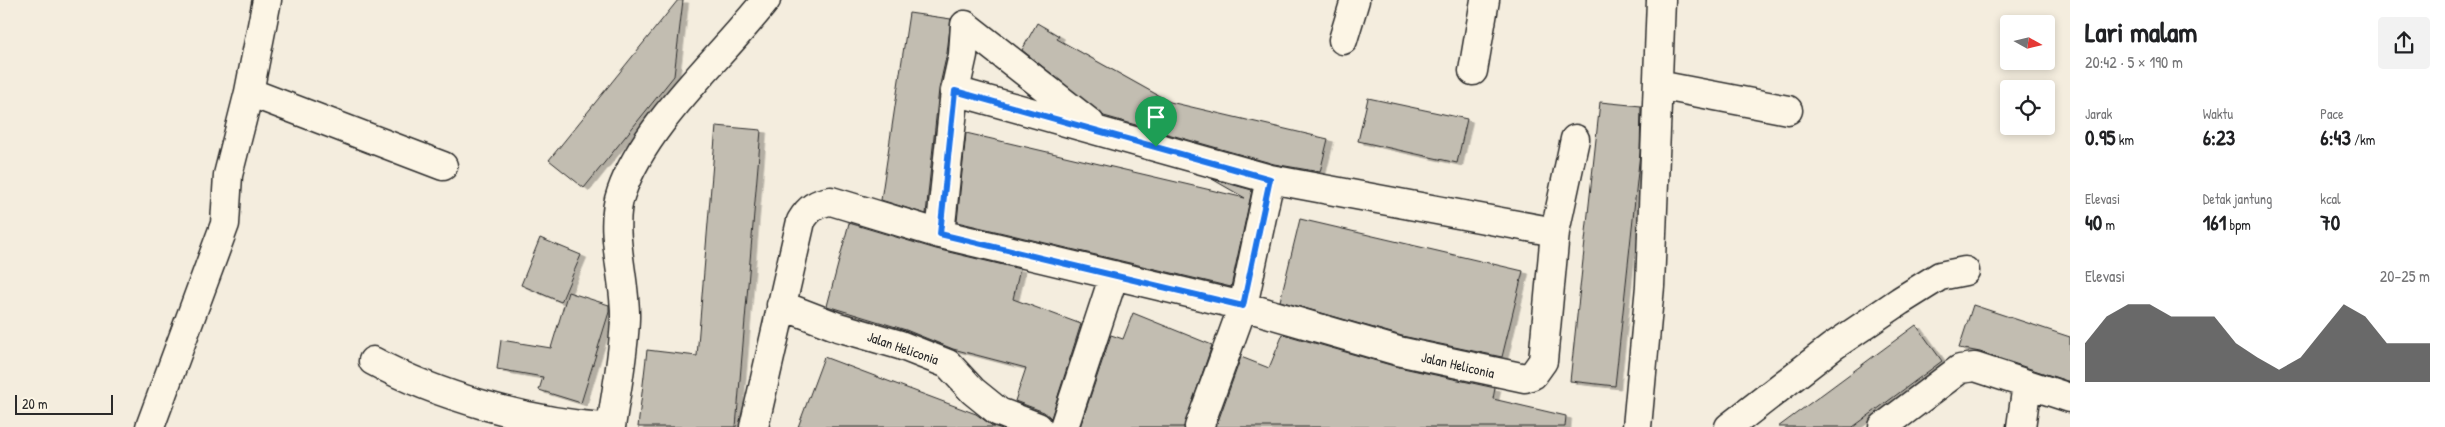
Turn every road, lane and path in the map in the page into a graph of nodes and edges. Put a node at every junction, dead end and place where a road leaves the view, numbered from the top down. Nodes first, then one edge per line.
1 (266, 0) edge
2 (766, 0) edge
3 (1354, 0) edge
4 (1485, 0) edge
5 (1661, 0) edge
6 (1343, 40) dead end
7 (1473, 72) dead end
8 (1658, 85) junction
9 (955, 91) junction
10 (249, 92) junction
11 (1788, 110) dead end
12 (1100, 131) junction
13 (1575, 139) dead end
14 (443, 166) dead end
15 (1270, 179) junction
16 (1556, 232) junction
17 (940, 234) junction
18 (1965, 271) dead end
19 (1114, 275) junction
20 (781, 305) junction
21 (1243, 306) junction
22 (373, 361) dead end
23 (2028, 384) junction
24 (2070, 398) edge
25 (150, 427) edge
26 (603, 427) edge
27 (611, 427) edge
28 (754, 427) edge
29 (1038, 427) edge
30 (1064, 427) edge
31 (1199, 427) edge
32 (1637, 427) edge
33 (1729, 427) edge
34 (1883, 427) edge
35 (2020, 427) edge

1 - 10 street
2 - 27 street
3 - 6 street
4 - 7 street
5 - 8 street
8 - 11 street
8 - 32 street
9 - 12 street
9 - 12 street
9 - 17 street
10 - 14 street
10 - 25 street
12 - 15 street
13 - 16 street, Jalan Heliconia
15 - 16 street
15 - 21 street
16 - 21 street, Jalan Heliconia
17 - 19 street, Jalan Heliconia
17 - 20 street, Jalan Heliconia
18 - 33 street
19 - 21 street, Jalan Heliconia
19 - 30 street
20 - 28 street, Jalan Heliconia
20 - 29 street, Jalan Heliconia
21 - 31 street
22 - 26 street
23 - 24 street
23 - 34 street
23 - 35 street

